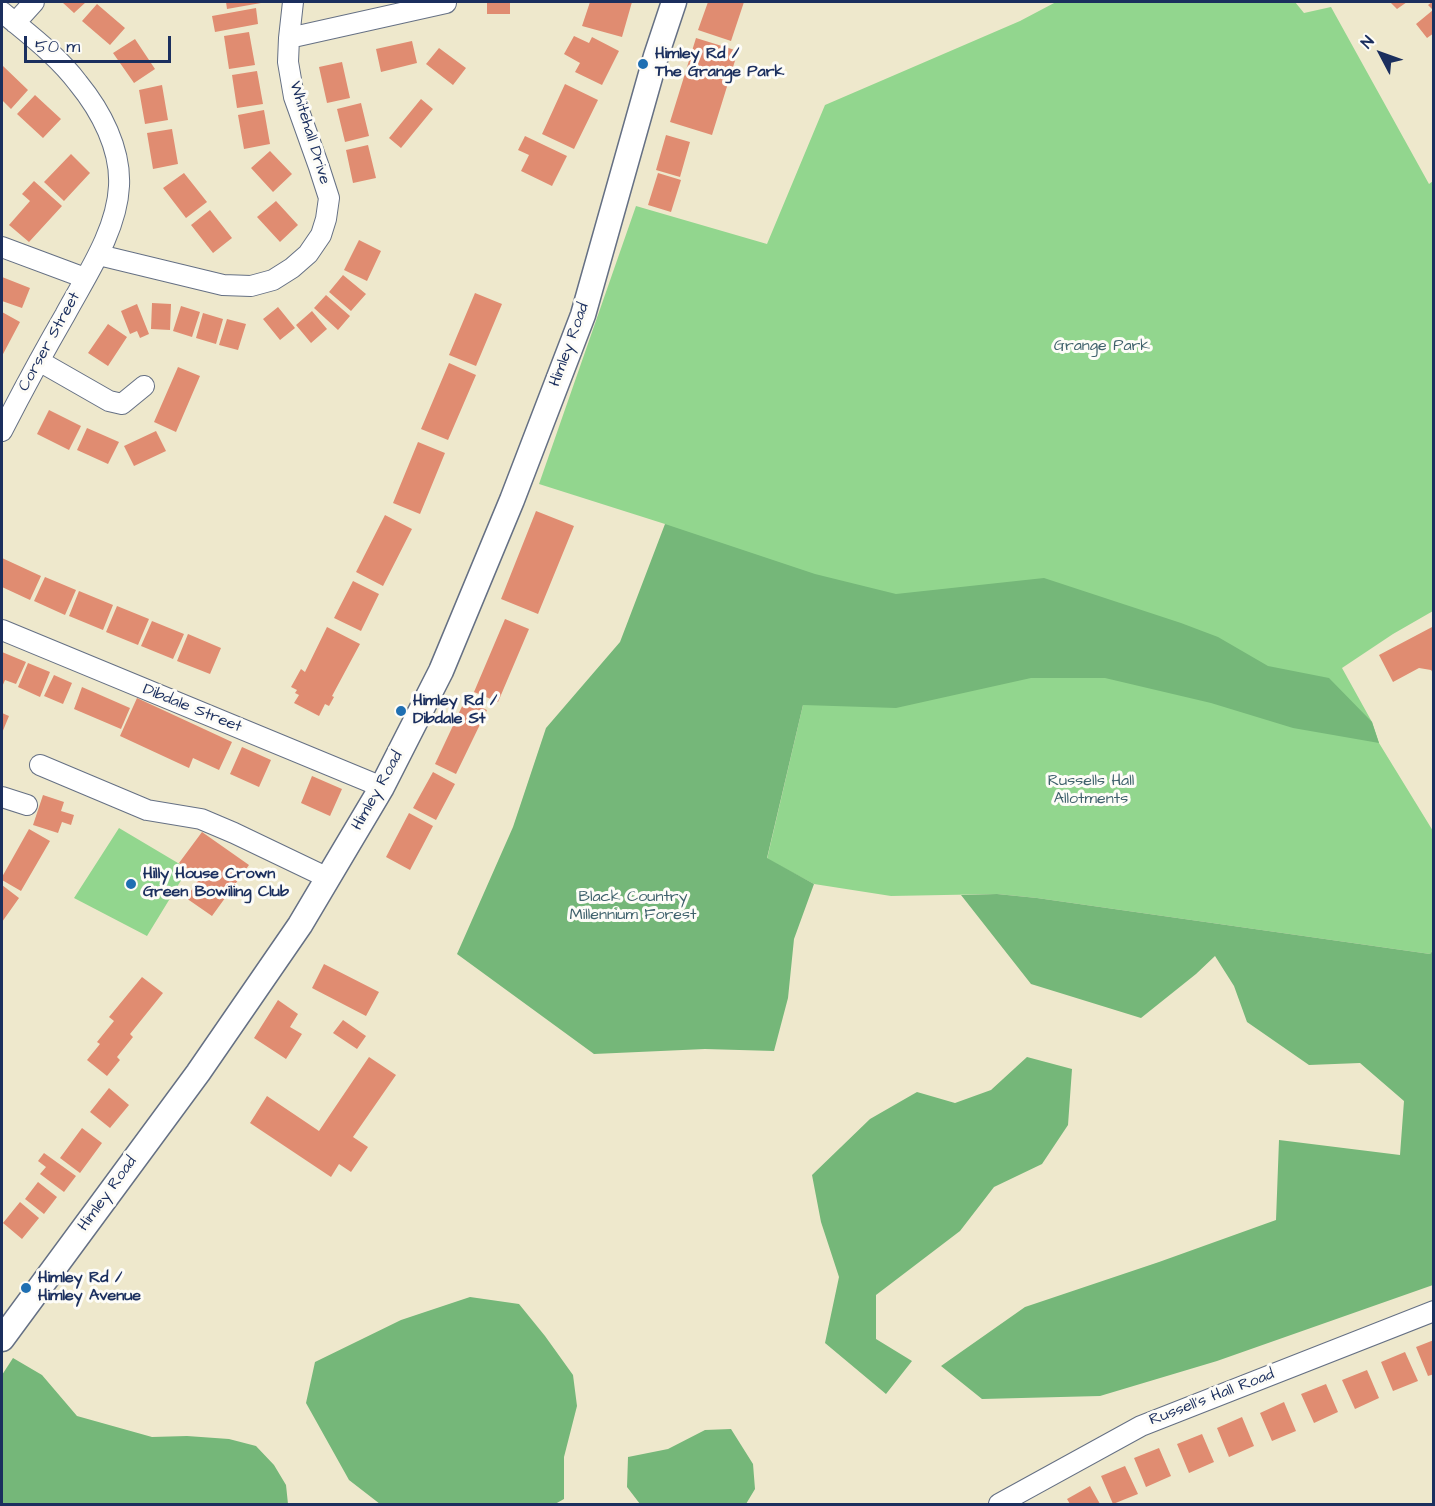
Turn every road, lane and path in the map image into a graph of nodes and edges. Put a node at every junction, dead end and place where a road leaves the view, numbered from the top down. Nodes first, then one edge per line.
1 (34, 2) edge
2 (293, 2) edge
3 (674, 2) edge
4 (446, 3) dead end
5 (8, 17) edge
6 (289, 38) junction
7 (2, 247) edge
8 (99, 255) junction
9 (85, 278) junction
10 (39, 361) junction
11 (144, 386) dead end
12 (2, 431) edge
13 (2, 630) edge
14 (40, 765) dead end
15 (382, 787) junction
16 (3, 790) edge
17 (27, 805) dead end
18 (328, 878) junction
19 (1434, 1311) edge
20 (2, 1339) edge
21 (999, 1504) edge

1 - 5 street
2 - 6 street, Whitehall Drive
3 - 15 main road, Himley Road
4 - 6 street
5 - 8 street, Corser Street
6 - 8 street, Whitehall Drive
7 - 9 street
8 - 9 street, Corser Street
9 - 10 street, Corser Street
10 - 11 street
10 - 12 street, Corser Street
13 - 15 street, Dibdale Street
14 - 18 street
15 - 18 main road, Himley Road
16 - 17 street
18 - 20 main road, Himley Road
19 - 21 street, Russell's Hall Road

